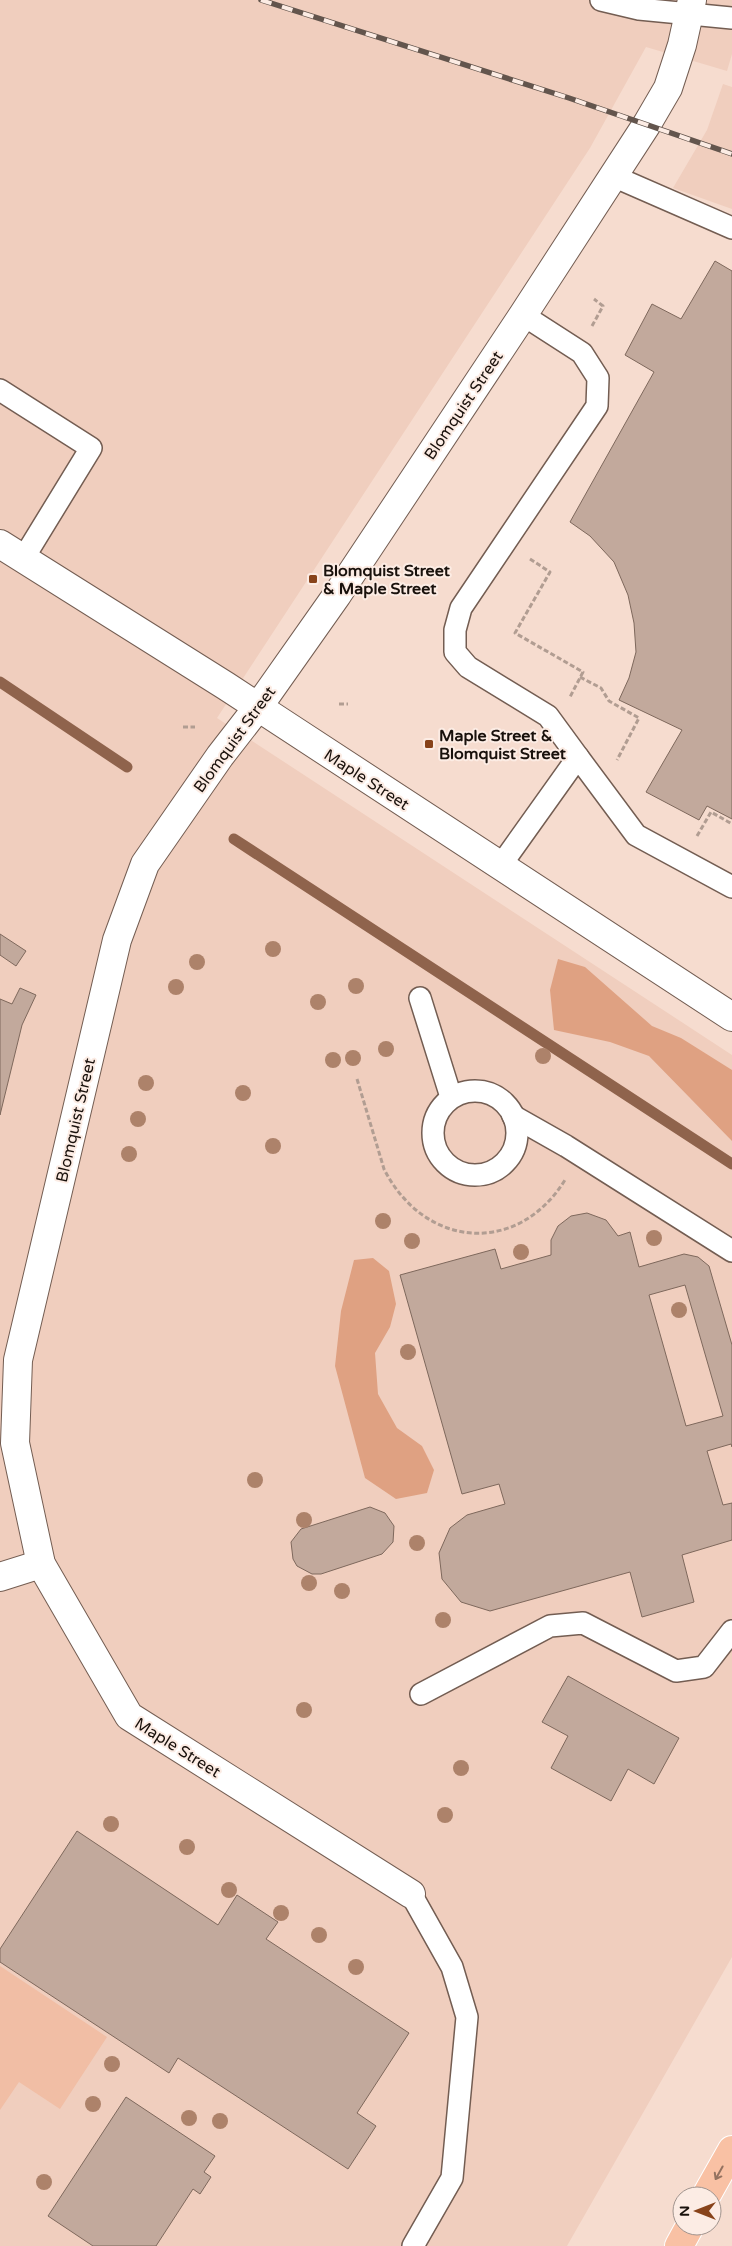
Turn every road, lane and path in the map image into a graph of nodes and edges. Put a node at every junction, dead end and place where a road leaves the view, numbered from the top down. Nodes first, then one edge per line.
1 (601, 0) edge
2 (691, 7) edge
3 (732, 18) edge
4 (613, 176) junction
5 (732, 228) edge
6 (594, 299) dead end
7 (523, 315) junction
8 (596, 333) dead end
9 (0, 390) edge
10 (0, 544) edge
11 (525, 556) dead end
12 (23, 559) junction
13 (580, 677) junction
14 (568, 700) dead end
15 (339, 704) dead end
16 (348, 704) dead end
17 (258, 708) junction
18 (195, 727) dead end
19 (183, 728) dead end
20 (578, 757) junction
21 (617, 761) dead end
22 (732, 824) edge
23 (688, 833) dead end
24 (501, 865) junction
25 (732, 887) edge
26 (420, 998) dead end
27 (732, 1017) edge
28 (357, 1079) dead end
29 (451, 1097) junction
30 (513, 1116) junction
31 (573, 1184) dead end
32 (732, 1251) edge
33 (41, 1564) junction
34 (0, 1577) edge
35 (732, 1631) edge
36 (421, 1694) dead end
37 (411, 1894) joint
38 (732, 2150) edge
39 (712, 2186) edge
40 (413, 2246) edge

1 - 2 lane
2 - 3 lane
2 - 4 street, Blomquist Street
4 - 5 lane
4 - 7 street, Blomquist Street
6 - 8 path
7 - 17 street, Blomquist Street
7 - 20 lane
9 - 12 lane
10 - 12 street, Maple Street
11 - 13 path
12 - 17 street, Maple Street
13 - 14 path
13 - 21 path
15 - 16 path
17 - 24 street, Maple Street
17 - 33 street, Blomquist Street
18 - 19 path
20 - 24 lane
20 - 25 lane
22 - 23 path
24 - 27 street, Maple Street
26 - 29 lane
28 - 31 path
29 - 30 lane
29 - 30 lane
30 - 32 lane
33 - 34 street
33 - 37 street, Maple Street
35 - 36 lane
37 - 40 lane
38 -> 39 highway

